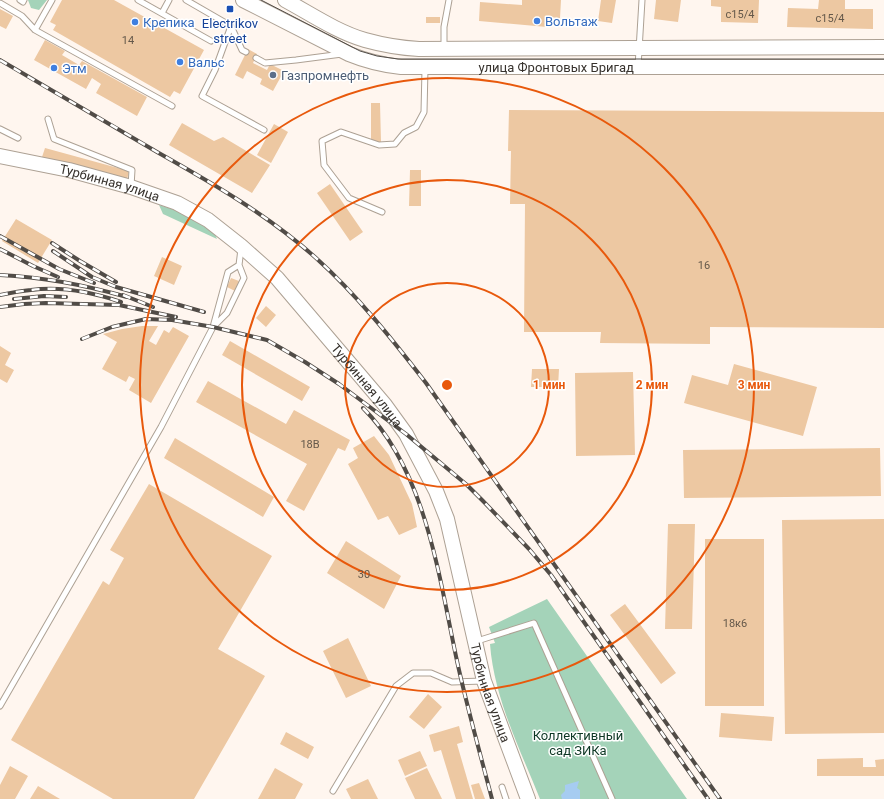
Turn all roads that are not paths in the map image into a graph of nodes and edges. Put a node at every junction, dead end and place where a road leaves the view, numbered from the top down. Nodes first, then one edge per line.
1 (20, 0) edge
2 (24, 0) edge
3 (52, 0) edge
4 (138, 0) edge
5 (169, 0) edge
6 (186, 0) edge
7 (243, 0) edge
8 (285, 0) edge
9 (449, 0) edge
10 (642, 0) edge
11 (0, 4) edge
12 (162, 13) junction
13 (231, 26) junction
14 (35, 30) junction
15 (211, 41) dead end
16 (884, 48) edge
17 (444, 49) junction
18 (639, 49) junction
19 (246, 52) dead end
20 (348, 54) junction
21 (256, 58) dead end
22 (884, 67) edge
23 (424, 68) junction
24 (638, 68) junction
25 (172, 106) dead end
26 (48, 119) dead end
27 (0, 129) edge
28 (264, 130) dead end
29 (18, 138) dead end
30 (0, 156) edge
31 (131, 187) junction
32 (382, 212) dead end
33 (242, 246) junction
34 (239, 265) junction
35 (213, 327) junction
36 (474, 642) junction
37 (484, 681) junction
38 (0, 706) edge
39 (502, 787) dead end
40 (333, 791) dead end
41 (506, 799) edge
42 (528, 799) edge
43 (612, 799) edge

1 - 2 lane
3 - 14 lane
4 - 12 lane
5 - 12 lane
6 - 13 lane
7 - 20 main road, улица Фронтовых Бригад
8 - 17 main road, улица Фронтовых Бригад
9 - 17 lane
10 - 18 lane
11 - 14 lane
12 - 15 lane
13 - 19 lane
13 - 28 lane
14 - 25 lane
16 - 18 main road, улица Фронтовых Бригад
17 - 18 main road, улица Фронтовых Бригад
18 - 24 lane
20 - 21 lane
20 - 23 main road, улица Фронтовых Бригад
22 - 24 main road, улица Фронтовых Бригад
23 - 24 main road, улица Фронтовых Бригад
23 - 32 lane
26 - 31 lane
27 - 29 lane
30 - 31 main road, Турбинная улица
31 - 33 main road, Турбинная улица
33 - 34 lane
33 - 36 main road, Турбинная улица
34 - 35 lane
34 - 35 lane
35 - 38 lane
36 - 37 main road, Турбинная улица
36 - 43 lane
37 - 40 lane
37 - 42 main road, Турбинная улица
39 - 41 lane

